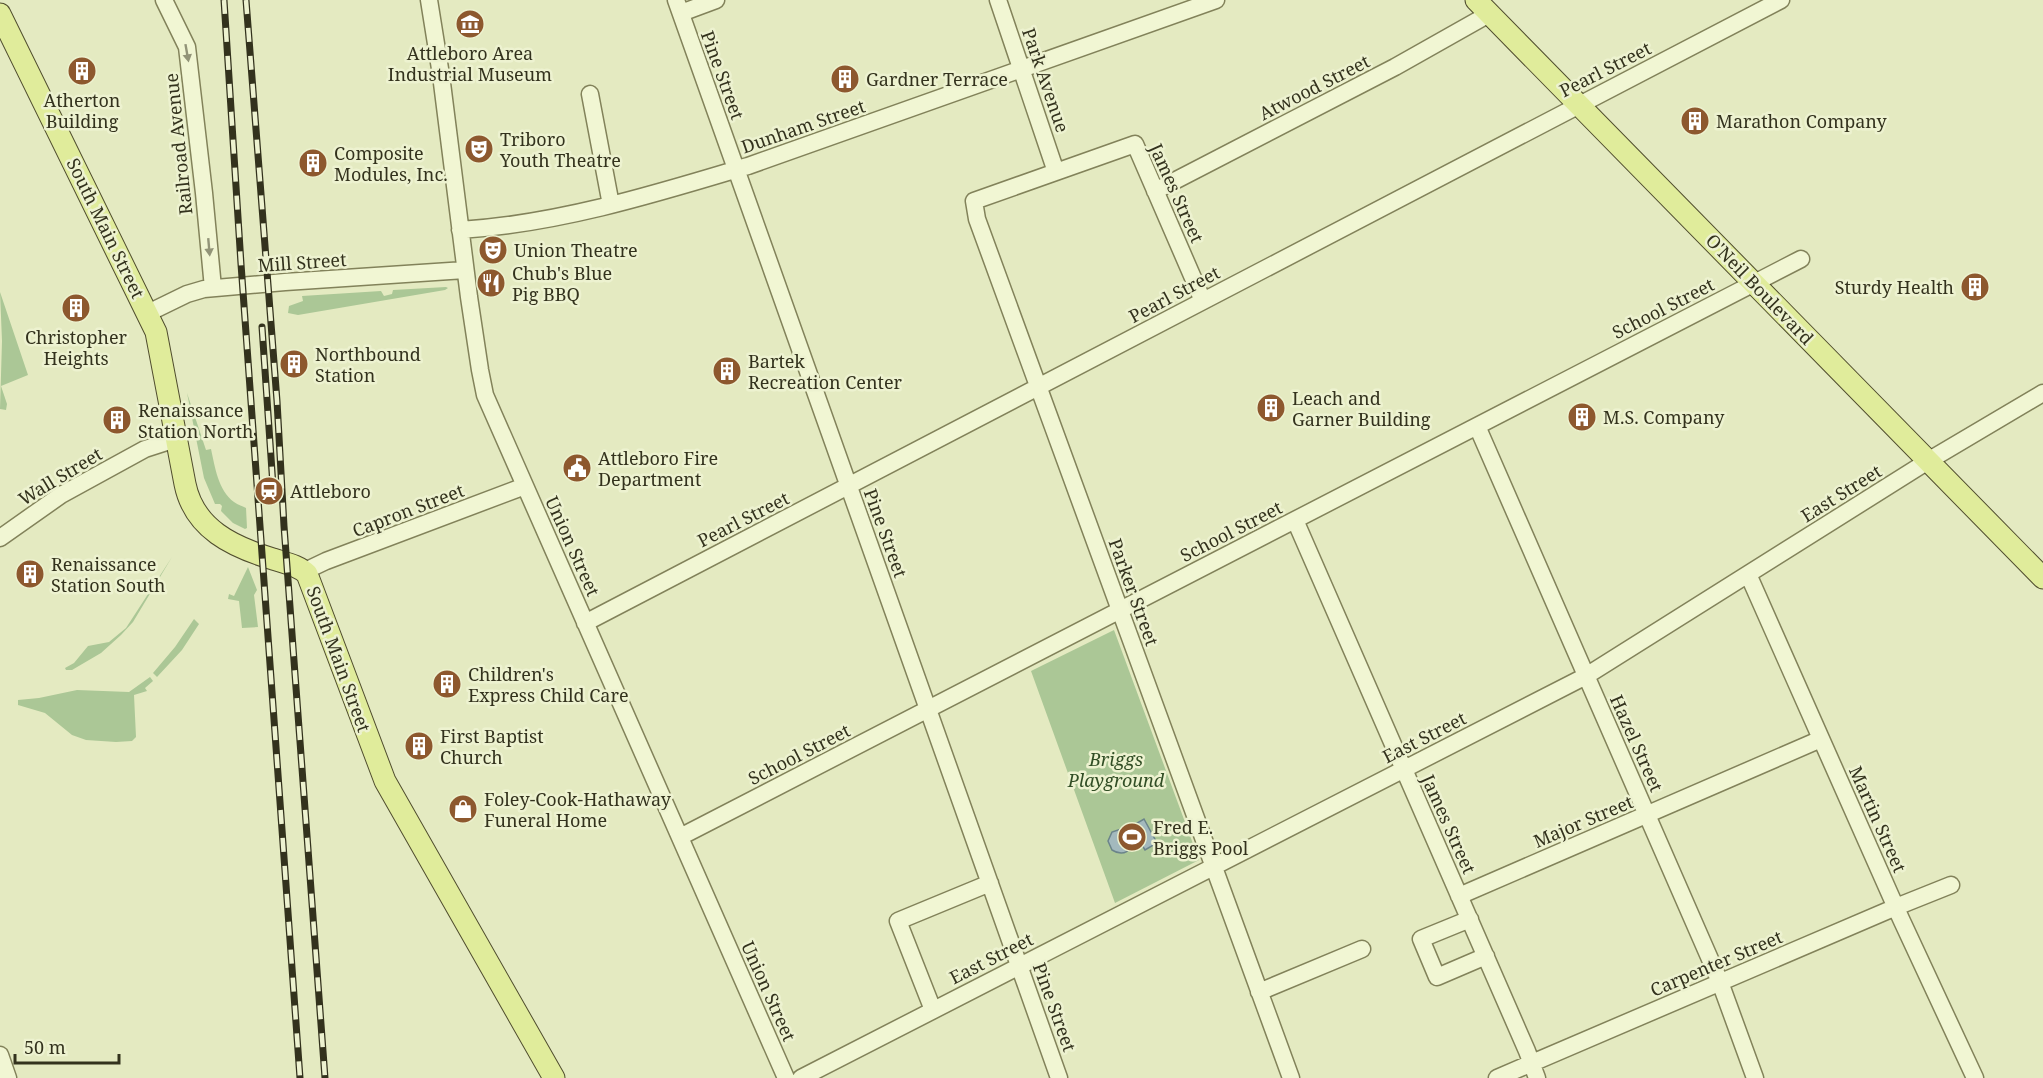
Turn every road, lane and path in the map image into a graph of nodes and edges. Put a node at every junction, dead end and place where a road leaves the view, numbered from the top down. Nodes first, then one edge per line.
1 (164, 0) edge
2 (429, 0) edge
3 (716, 0) edge
4 (998, 0) edge
5 (1216, 0) edge
6 (1781, 0) edge
7 (678, 6) edge
8 (1483, 7) edge
9 (0, 14) edge
10 (1022, 69) junction
11 (590, 94) dead end
12 (1579, 105) junction
13 (737, 170) junction
14 (1056, 172) junction
15 (1155, 191) junction
16 (611, 205) junction
17 (460, 230) junction
18 (1801, 259) dead end
19 (465, 270) junction
20 (1754, 283) junction
21 (213, 288) junction
22 (1203, 301) junction
23 (148, 313) junction
24 (1038, 387) junction
25 (2043, 393) edge
26 (1477, 426) junction
27 (176, 439) junction
28 (1928, 461) junction
29 (525, 486) junction
30 (849, 486) junction
31 (1295, 520) junction
32 (0, 538) edge
33 (305, 571) junction
34 (1748, 574) junction
35 (2043, 578) edge
36 (1120, 610) junction
37 (585, 623) junction
38 (1586, 676) junction
39 (928, 709) junction
40 (1821, 739) junction
41 (1404, 770) junction
42 (1647, 815) junction
43 (680, 837) junction
44 (1213, 866) junction
45 (990, 882) junction
46 (1951, 885) dead end
47 (1459, 896) junction
48 (1896, 907) junction
49 (1470, 918) junction
50 (1362, 949) dead end
51 (1486, 956) junction
52 (1019, 965) junction
53 (1720, 982) junction
54 (1259, 992) junction
55 (933, 1010) junction
56 (0, 1055) edge
57 (1534, 1070) edge
58 (8, 1078) edge
59 (554, 1078) edge
60 (786, 1078) edge
61 (801, 1078) edge
62 (1059, 1078) edge
63 (1291, 1078) edge
64 (1497, 1078) edge
65 (1755, 1078) edge
66 (1975, 1078) edge

1 -> 21 street, Railroad Avenue
2 - 17 street, Union Street
3 - 7 street
4 - 10 street, Park Avenue
5 - 10 street, Dunham Street
6 - 12 street, Pearl Street
7 - 13 street, Pine Street
8 - 12 main road, O'Neil Boulevard
8 - 15 street, Atwood Street
9 - 23 main road, South Main Street
10 - 13 street, Dunham Street
10 - 14 street, Park Avenue
11 - 16 street
12 - 20 main road, O'Neil Boulevard
12 - 22 street, Pearl Street
13 - 16 street, Dunham Street
13 - 30 street, Pine Street
14 - 15 street, James Street
14 - 24 street, Parker Street
15 - 22 street, James Street
16 - 17 street, Dunham Street
17 - 19 street, Union Street
18 - 20 street, School Street
19 - 21 street, Mill Street
19 - 29 street, Union Street
20 - 26 street, School Street
20 - 28 main road, O'Neil Boulevard
21 - 23 street, Mill Street
22 - 24 street, Pearl Street
23 - 27 main road, South Main Street
24 - 30 street, Pearl Street
24 - 36 street, Parker Street
25 - 28 street, East Street
26 - 31 street, School Street
26 - 38 street, Hazel Street
27 - 32 street, Wall Street
27 - 33 main road, South Main Street
28 - 34 street, East Street
28 - 35 main road, O'Neil Boulevard
29 - 33 street, Capron Street
29 - 37 street, Union Street
30 - 37 street, Pearl Street
30 - 39 street, Pine Street
31 - 36 street, School Street
31 - 41 street, James Street
33 - 59 main road, South Main Street
34 - 38 street, East Street
34 - 40 street, Martin Street
36 - 39 street, School Street
36 - 44 street, Parker Street
37 - 43 street, Union Street
38 - 41 street, East Street
38 - 42 street, Hazel Street
39 - 43 street, School Street
39 - 45 street, Pine Street
40 - 42 street, Major Street
40 - 48 street, Martin Street
41 - 44 street, East Street
41 - 47 street, James Street
42 - 47 street, Major Street
42 - 53 street, Hazel Street
43 - 60 street, Union Street
44 - 52 street, East Street
44 - 54 street, Parker Street
45 - 52 street, Pine Street
45 - 55 street
46 - 48 street, Carpenter Street
47 - 49 street, James Street
48 - 53 street, Carpenter Street
48 - 66 street, Martin Street
49 - 51 street, James Street
49 - 51 street
50 - 54 street
51 - 57 street, James Street
52 - 55 street, East Street
52 - 62 street, Pine Street
53 - 57 street, Carpenter Street
53 - 65 street, Hazel Street
54 - 63 street, Parker Street
55 - 61 street, East Street
56 - 58 street
57 - 64 street, Carpenter Street

